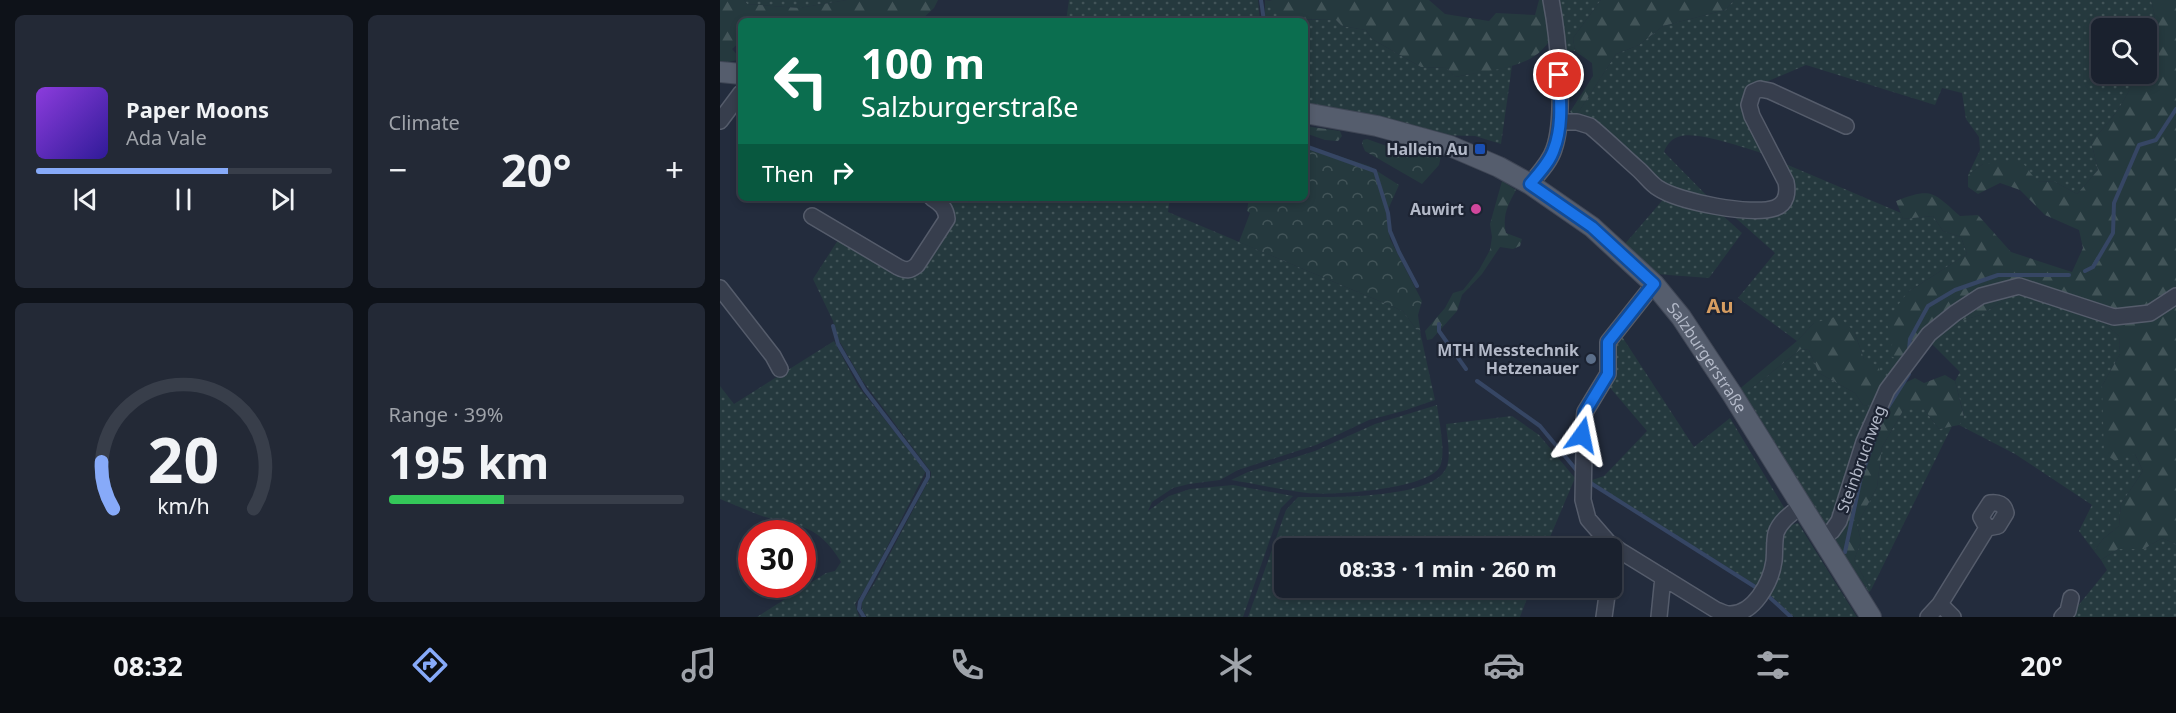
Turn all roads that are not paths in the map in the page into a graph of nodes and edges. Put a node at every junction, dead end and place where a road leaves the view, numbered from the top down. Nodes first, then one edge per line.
1 (1551, 0) edge
2 (720, 72) edge
3 (738, 74) edge
4 (738, 97) edge
5 (1308, 114) edge
6 (720, 121) edge
7 (1560, 122) junction
8 (1846, 126) dead end
9 (1530, 184) junction
10 (936, 201) edge
11 (812, 216) dead end
12 (1654, 284) junction
13 (720, 288) edge
14 (2176, 296) edge
15 (780, 369) dead end
16 (1801, 506) junction
17 (1987, 528) dead end
18 (1826, 535) junction
19 (1602, 538) edge
20 (1622, 554) edge
21 (1663, 577) junction
22 (1607, 598) edge
23 (2072, 598) dead end
24 (1940, 604) junction
25 (1604, 617) edge
26 (1659, 617) edge
27 (1871, 617) edge
28 (1928, 617) edge
29 (1953, 617) edge
30 (2062, 617) edge

1 - 7 street
2 - 3 main road
4 - 6 street
5 - 9 main road, Salzburgerstraße
7 - 8 street
7 - 9 street
9 - 12 main road, Salzburgerstraße
10 - 11 street
12 - 16 main road, Salzburgerstraße
12 - 19 street
13 - 15 street
14 - 18 street, Steinbruchweg
16 - 18 main road, Salzburgerstraße
16 - 21 street
17 - 24 street
18 - 27 main road, Salzburgerstraße
20 - 21 street
21 - 26 street
22 - 25 street
23 - 30 street
24 - 28 street
24 - 29 street

